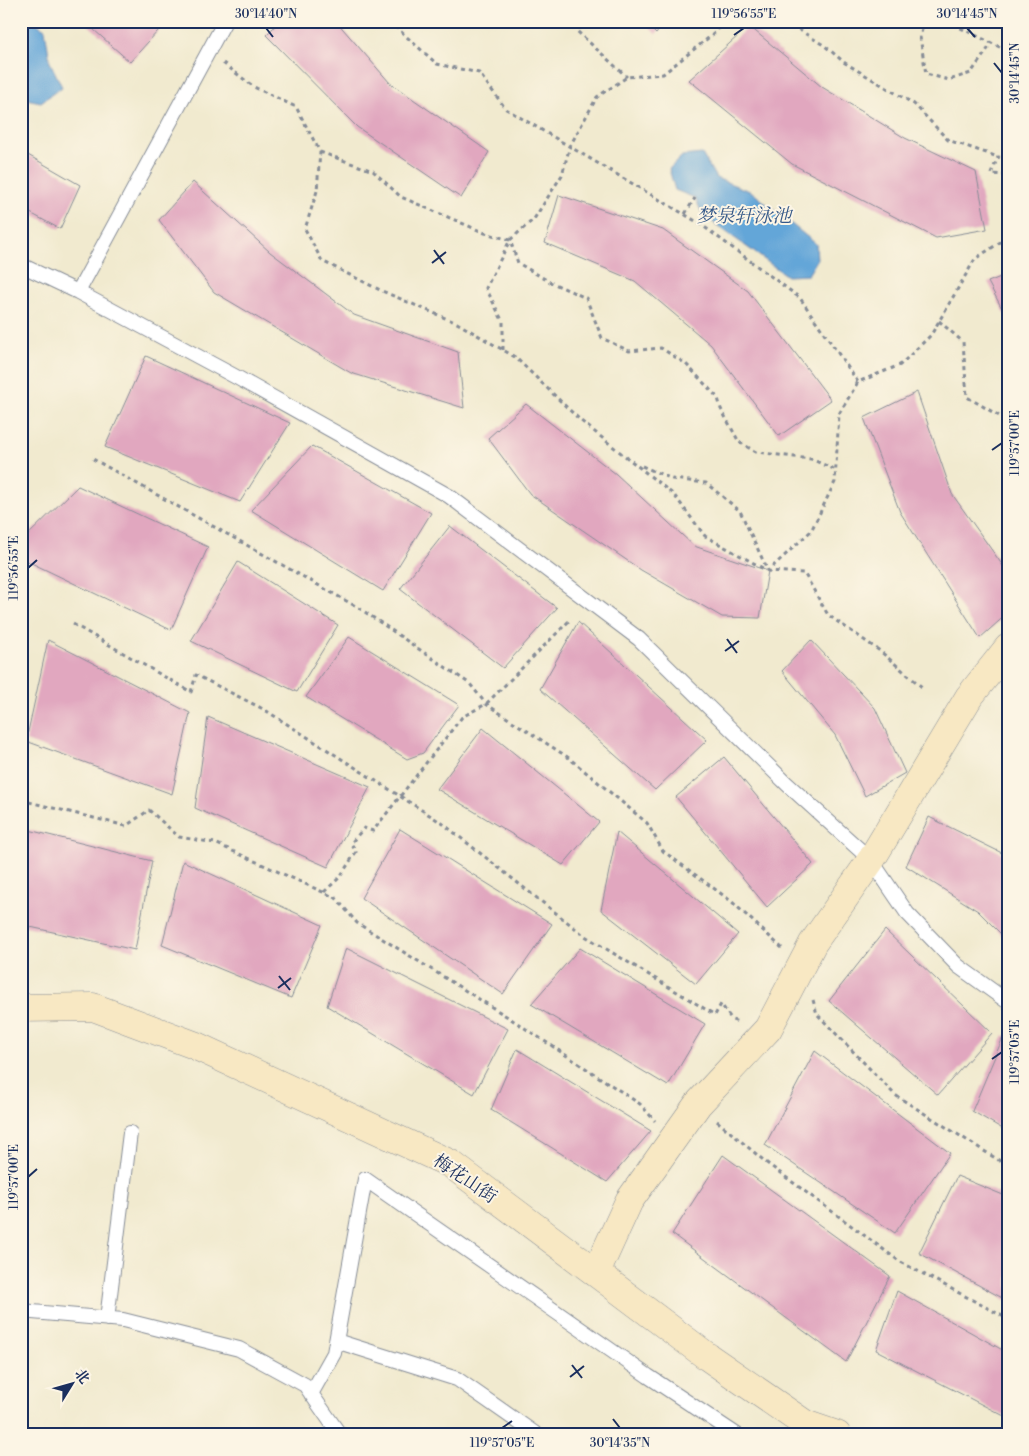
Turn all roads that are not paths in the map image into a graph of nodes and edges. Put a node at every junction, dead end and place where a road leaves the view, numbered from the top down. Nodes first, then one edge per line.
1 (225, 21) edge
2 (21, 265) edge
3 (78, 292) junction
4 (1008, 648) edge
5 (871, 860) junction
6 (1008, 1002) edge
7 (21, 1008) edge
8 (130, 1133) dead end
9 (596, 1273) junction
10 (21, 1311) edge
11 (107, 1319) junction
12 (336, 1342) junction
13 (311, 1394) junction
14 (340, 1435) edge
15 (537, 1435) edge
16 (737, 1435) edge
17 (837, 1435) edge

1 - 3 lane
2 - 3 lane
3 - 5 lane
4 - 5 street
5 - 6 lane
5 - 9 street
7 - 9 street, 梅花山街
8 - 11 lane
9 - 17 street, 梅花山街
10 - 11 lane
11 - 13 lane
12 - 13 lane
12 - 15 lane
12 - 16 lane
13 - 14 lane

